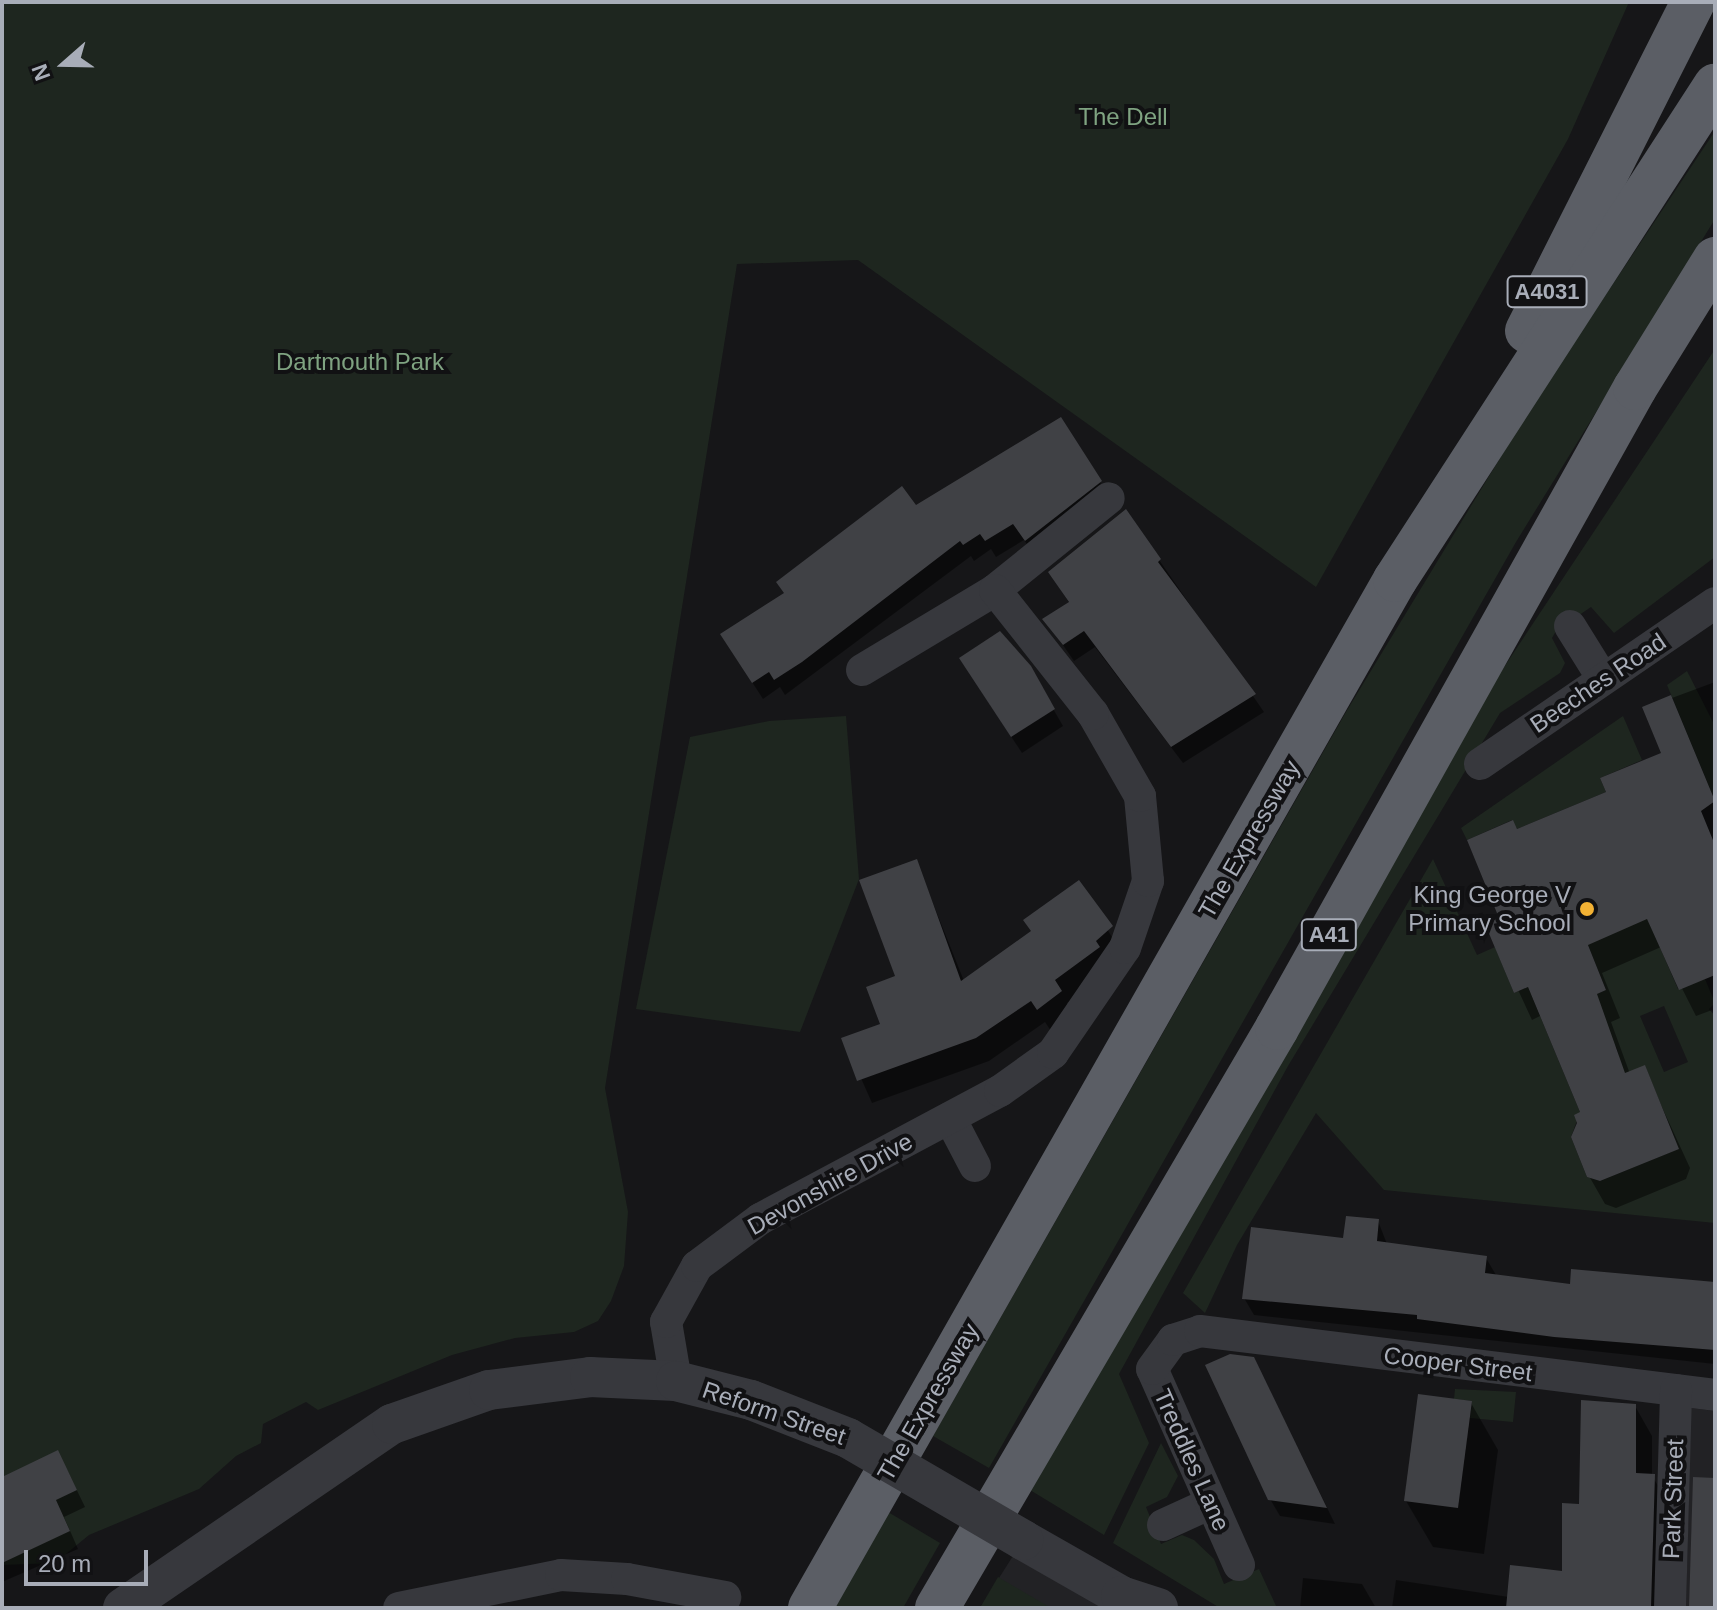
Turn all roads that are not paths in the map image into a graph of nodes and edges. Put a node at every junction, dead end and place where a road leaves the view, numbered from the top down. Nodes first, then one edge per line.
1 (1693, 2) edge
2 (1715, 86) edge
3 (1715, 259) edge
4 (1715, 278) edge
5 (1635, 388) junction
6 (1109, 498) dead end
7 (1395, 580) junction
8 (995, 590) junction
9 (1715, 603) edge
10 (1570, 626) dead end
11 (862, 670) dead end
12 (1603, 679) junction
13 (1480, 764) dead end
14 (950, 1118) junction
15 (975, 1166) dead end
16 (1200, 1331) joint
17 (676, 1381) junction
18 (1676, 1390) junction
19 (1715, 1395) edge
20 (1211, 1503) junction
21 (1163, 1525) dead end
22 (1239, 1565) dead end
23 (725, 1597) dead end
24 (162, 1598) edge
25 (1135, 1604) edge
26 (123, 1608) edge
27 (399, 1608) edge
28 (810, 1608) edge
29 (937, 1608) edge
30 (1670, 1608) edge

1 - 7 highway, A4031
2 - 7 highway, The Expressway
3 - 5 highway, A41
4 - 5 highway
5 - 29 highway, A41
6 - 8 street
7 - 28 highway, The Expressway
8 - 11 street
8 - 14 street, Devonshire Drive
9 - 12 street, Beeches Road
10 - 12 street
12 - 13 street, Beeches Road
14 - 15 street
14 - 17 street, Devonshire Drive
16 - 18 street, Cooper Street
16 - 20 street, Treddles Lane
17 - 24 street, Reform Street
17 - 25 street, Reform Street, bridge
18 - 19 street, Cooper Street
18 - 30 street, Park Street
20 - 21 street
20 - 22 street, Treddles Lane
23 - 27 street
24 - 26 street, Reform Street

